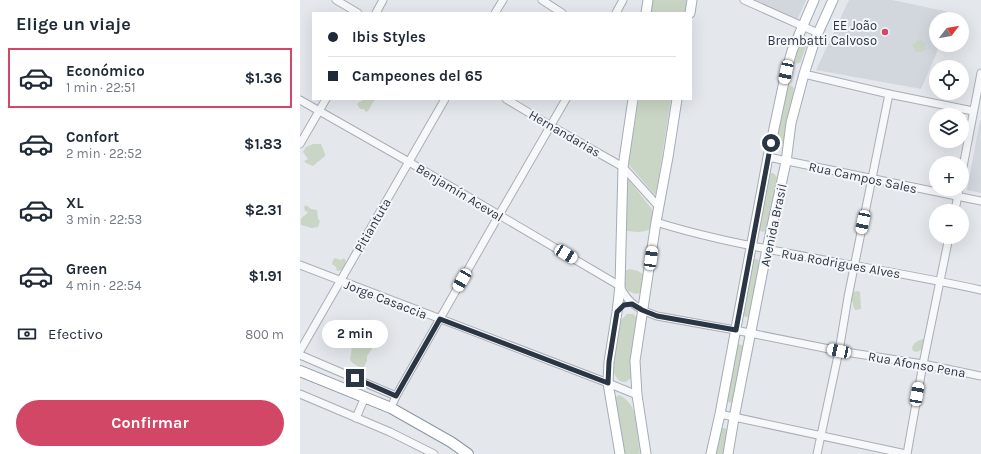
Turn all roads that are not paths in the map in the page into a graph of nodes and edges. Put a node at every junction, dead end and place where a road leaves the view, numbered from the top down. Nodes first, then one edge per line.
1 (336, 0) edge
2 (383, 0) edge
3 (503, 0) edge
4 (542, 0) edge
5 (623, 0) edge
6 (648, 0) edge
7 (692, 0) edge
8 (744, 0) edge
9 (814, 0) edge
10 (833, 0) edge
11 (356, 12) edge
12 (377, 12) edge
13 (496, 12) edge
14 (560, 12) edge
15 (617, 12) edge
16 (646, 12) edge
17 (690, 12) edge
18 (803, 26) junction
19 (818, 33) junction
20 (981, 73) edge
21 (804, 74) junction
22 (889, 94) junction
23 (300, 100) edge
24 (325, 100) edge
25 (444, 100) edge
26 (508, 100) edge
27 (565, 100) edge
28 (633, 100) edge
29 (677, 100) edge
30 (973, 110) junction
31 (319, 111) junction
32 (551, 126) junction
33 (300, 144) edge
34 (965, 156) edge
35 (768, 157) junction
36 (409, 162) junction
37 (786, 162) junction
38 (623, 167) junction
39 (872, 179) junction
40 (958, 197) junction
41 (981, 201) edge
42 (956, 204) edge
43 (659, 207) junction
44 (499, 215) junction
45 (656, 222) junction
46 (948, 244) edge
47 (752, 246) junction
48 (767, 249) junction
49 (300, 265) edge
50 (854, 266) junction
51 (340, 281) junction
52 (940, 281) junction
53 (620, 286) junction
54 (981, 290) edge
55 (632, 304) junction
56 (642, 310) junction
57 (617, 312) junction
58 (440, 319) junction
59 (736, 330) junction
60 (751, 333) junction
61 (300, 350) edge
62 (839, 351) junction
63 (300, 355) edge
64 (923, 364) junction
65 (300, 371) edge
66 (981, 376) edge
67 (608, 383) junction
68 (300, 394) edge
69 (638, 395) junction
70 (396, 396) junction
71 (365, 397) junction
72 (391, 408) junction
73 (720, 414) junction
74 (356, 418) junction
75 (734, 418) junction
76 (821, 435) junction
77 (434, 454) edge
78 (468, 454) edge
79 (620, 454) edge
80 (646, 454) edge
81 (711, 454) edge
82 (728, 454) edge
83 (817, 454) edge
84 (907, 454) edge

1 - 11 street
2 - 12 street
3 - 13 street
4 - 14 street
5 - 15 street
6 - 16 main road
7 - 17 main road
8 - 18 street
9 - 18 main road, Avenida Brasil
10 - 19 main road, Avenida Brasil
18 - 19 street
18 - 35 main road, Avenida Brasil
19 - 21 main road, Avenida Brasil
20 - 30 street
21 - 22 street
21 - 37 main road, Avenida Brasil
22 - 30 street
22 - 39 street
23 - 31 street, Benjamín Aceval
24 - 31 street
25 - 36 street, Pitiantuta
26 - 32 street, Hernandarias
27 - 32 street
28 - 38 main road
29 - 43 main road
30 - 34 street
31 - 33 street
31 - 36 street, Benjamín Aceval
32 - 38 street, Hernandarias
32 - 44 street
35 - 37 street, Rua Campos Sales
35 - 47 main road, Avenida Brasil
36 - 44 street, Benjamín Aceval
36 - 51 street, Pitiantuta
37 - 39 street, Rua Campos Sales
37 - 48 main road, Avenida Brasil
38 - 43 street, Hernandarias
38 - 53 main road
39 - 40 street, Rua Campos Sales
39 - 50 street
40 - 41 street, Rua Campos Sales
40 - 42 street
43 - 45 main road
44 - 53 street, Benjamín Aceval
44 - 58 street
45 - 47 street, Rua Rodrigues Alves
45 - 56 main road
46 - 52 street
47 - 48 street, Rua Rodrigues Alves
47 - 59 main road, Avenida Brasil
48 - 50 street, Rua Rodrigues Alves
48 - 60 main road, Avenida Brasil
49 - 51 street, Jorge Casaccia
50 - 52 street, Rua Rodrigues Alves
50 - 62 street
51 - 58 street, Jorge Casaccia
51 - 61 street, Pitiantuta
52 - 54 street, Rua Rodrigues Alves
52 - 64 street
53 - 55 street
53 - 57 main road
55 - 56 street, Rua Afonso Pena
55 - 57 street
56 - 59 street, Rua Afonso Pena
56 - 69 main road
57 - 67 main road
58 - 67 street, Jorge Casaccia
58 - 70 street
59 - 60 street, Rua Afonso Pena
59 - 73 main road, Avenida Brasil
60 - 62 street, Rua Afonso Pena
60 - 75 main road, Avenida Brasil
62 - 64 street, Rua Afonso Pena
62 - 76 street
63 - 70 street
64 - 66 street, Rua Afonso Pena
64 - 84 street
65 - 71 highway
67 - 69 street, Jorge Casaccia
67 - 79 main road
68 - 74 street
69 - 80 main road
70 - 72 street
71 - 72 highway
71 - 74 street
72 - 78 highway
73 - 75 street
73 - 81 main road, Avenida Brasil
74 - 77 street
75 - 76 street
75 - 82 main road, Avenida Brasil
76 - 83 street
76 - 84 street

